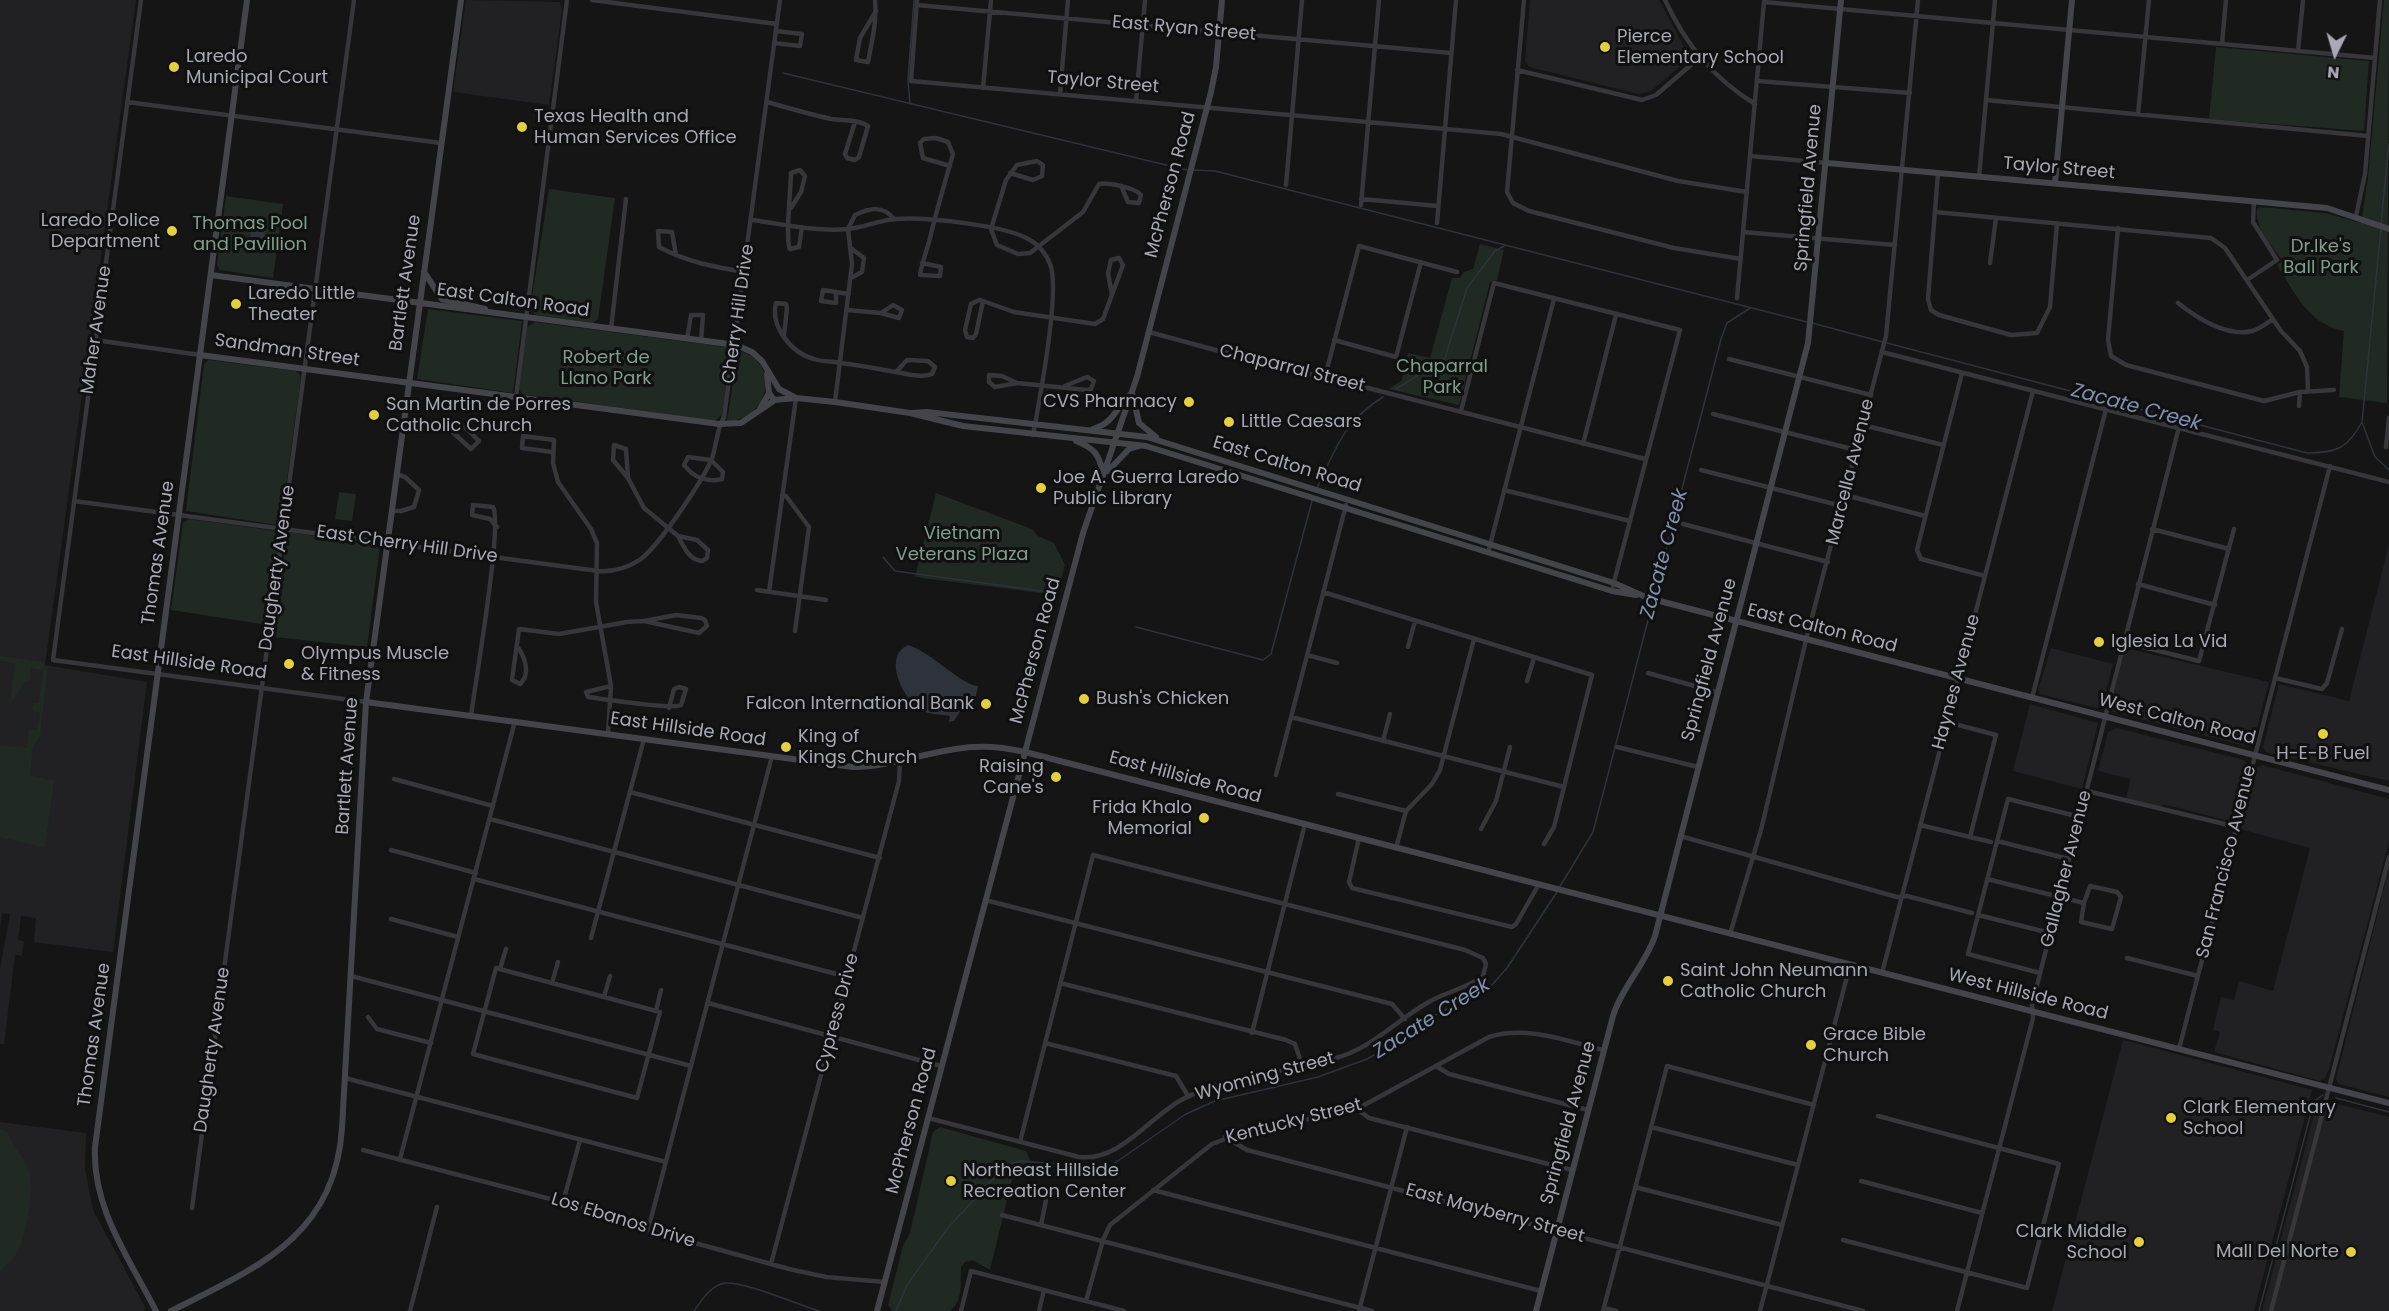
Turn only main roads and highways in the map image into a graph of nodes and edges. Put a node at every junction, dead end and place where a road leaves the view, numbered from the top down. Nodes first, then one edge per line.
1 (247, 0) edge
2 (461, 0) edge
3 (1222, 0) edge
4 (1841, 0) edge
5 (2072, 0) edge
6 (1827, 163) junction
7 (2055, 183) junction
8 (2389, 229) edge
9 (423, 271) junction
10 (211, 275) junction
11 (418, 303) junction
12 (494, 313) junction
13 (200, 355) junction
14 (766, 369) junction
15 (408, 382) junction
16 (779, 389) junction
17 (769, 393) junction
18 (1132, 393) junction
19 (796, 398) junction
20 (777, 399) junction
21 (758, 412) junction
22 (910, 413) junction
23 (966, 417) junction
24 (963, 426) junction
25 (1090, 430) junction
26 (1120, 432) junction
27 (1069, 438) junction
28 (1116, 441) junction
29 (1165, 442) junction
30 (1146, 446) junction
31 (1208, 456) junction
32 (1227, 462) junction
33 (1199, 463) junction
34 (1224, 470) junction
35 (1103, 476) junction
36 (1282, 479) junction
37 (1278, 487) junction
38 (1402, 516) junction
39 (1399, 525) junction
40 (1551, 563) junction
41 (1549, 572) junction
42 (1646, 598) junction
43 (1736, 622) junction
44 (1958, 679) joint
45 (366, 702) junction
46 (1025, 752) junction
47 (2389, 790) edge
48 (1660, 916) junction
49 (2389, 1103) edge
50 (156, 1311) edge
51 (171, 1311) edge
52 (877, 1311) edge
53 (1536, 1311) edge

1 - 10 main road, Thomas Avenue
2 - 9 main road, Bartlett Avenue
3 - 18 main road, McPherson Road
4 - 6 main road, Springfield Avenue
5 - 7 main road
6 - 7 main road, Taylor Street
6 - 43 main road, Springfield Avenue
7 - 8 main road, Taylor Street
9 - 11 main road, Bartlett Avenue
9 - 12 main road
10 - 11 main road, East Calton Road
10 - 13 main road, Thomas Avenue
11 - 12 main road, East Calton Road
11 - 15 main road, Bartlett Avenue
12 - 14 main road, East Calton Road
13 - 15 main road, Sandman Street
13 - 50 main road, Thomas Avenue
14 - 16 main road, East Calton Road
14 - 17 main road
15 - 21 main road, Sandman Street
15 - 45 main road, Bartlett Avenue
16 - 17 main road
16 - 19 main road, East Calton Road
16 - 20 main road
17 - 20 main road
17 - 21 main road
18 - 25 main road
18 - 26 main road, McPherson Road
18 - 29 main road
19 - 20 main road, East Calton Road
19 - 22 main road, East Calton Road
20 - 21 main road, Sandman Street
22 - 23 main road, East Calton Road
22 - 24 main road, East Calton Road
23 - 24 main road
23 - 25 main road, East Calton Road
24 - 27 main road, East Calton Road
25 - 26 main road, East Calton Road
26 - 28 main road, McPherson Road
26 - 29 main road, East Calton Road
27 - 28 main road, East Calton Road
27 - 35 main road
28 - 30 main road, East Calton Road
28 - 35 main road, McPherson Road
29 - 31 main road, East Calton Road
30 - 33 main road, East Calton Road
30 - 35 main road
31 - 32 main road, East Calton Road
31 - 33 main road
32 - 34 main road
32 - 36 main road, East Calton Road
33 - 34 main road, East Calton Road
34 - 37 main road, East Calton Road
35 - 46 main road, McPherson Road
36 - 37 main road
36 - 38 main road, East Calton Road
37 - 39 main road, East Calton Road
38 - 39 main road
38 - 40 main road, East Calton Road
39 - 41 main road, East Calton Road
40 - 41 main road
40 - 42 main road, East Calton Road
41 - 42 main road, East Calton Road
42 - 43 main road, East Calton Road
43 - 44 main road, East Calton Road
43 - 48 main road, Springfield Avenue
44 - 47 main road, West Calton Road
45 - 46 main road, East Hillside Road
45 - 51 main road, Bartlett Avenue
46 - 48 main road, East Hillside Road
46 - 52 main road, McPherson Road
48 - 49 main road, West Hillside Road
48 - 53 main road, Springfield Avenue

